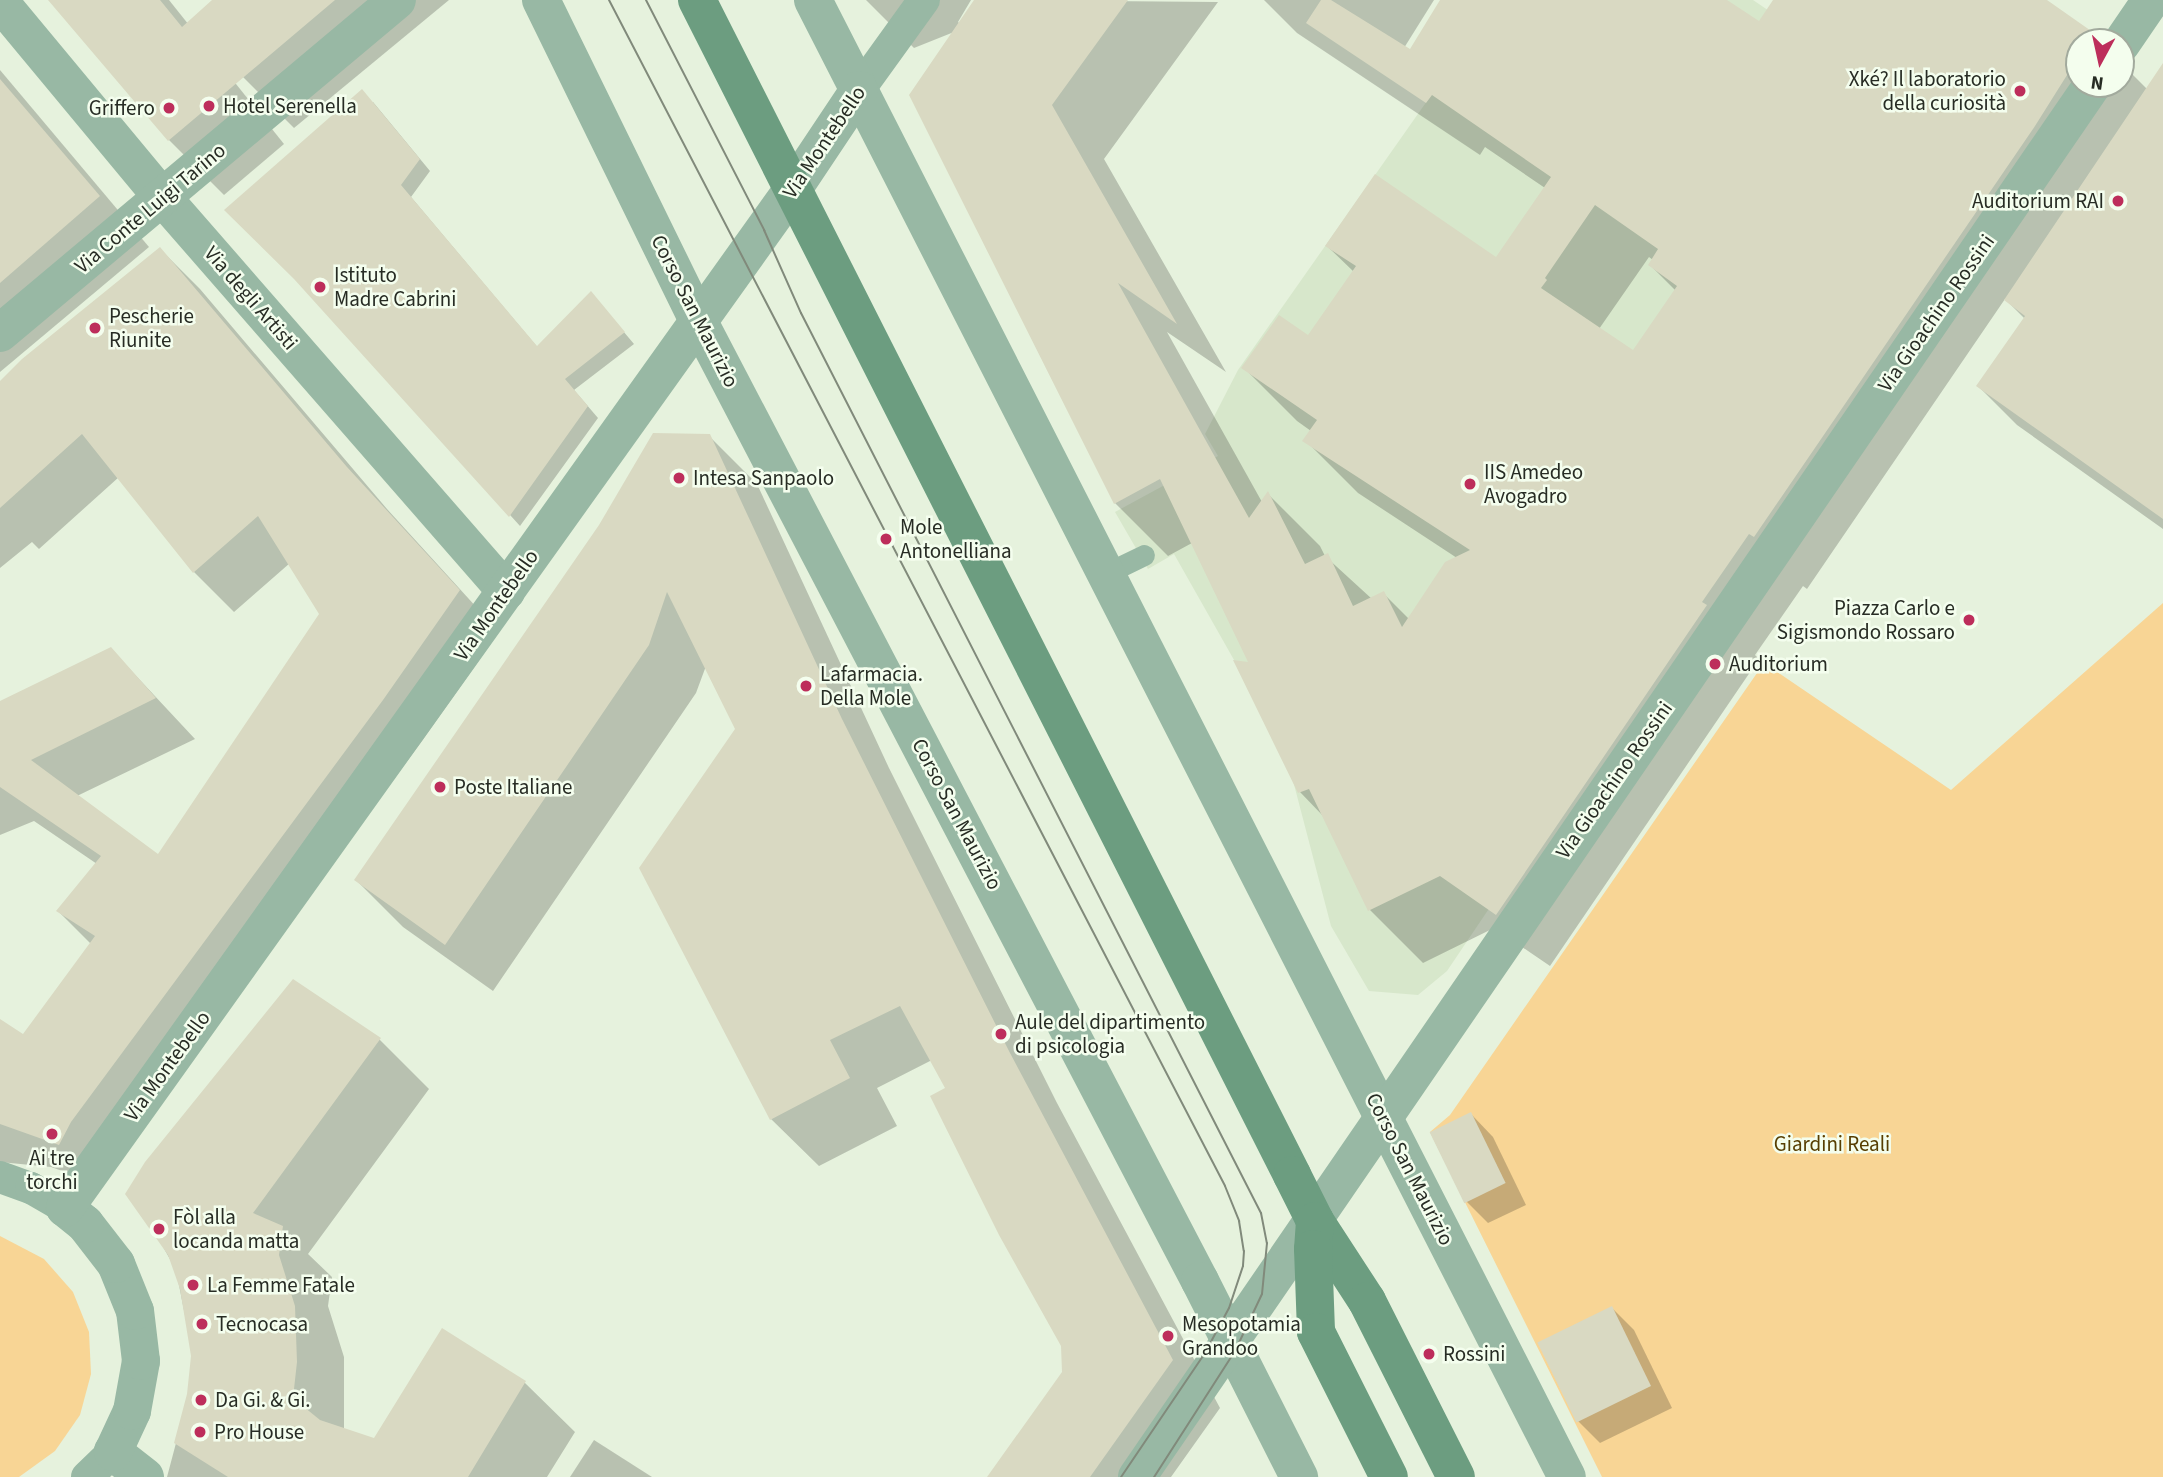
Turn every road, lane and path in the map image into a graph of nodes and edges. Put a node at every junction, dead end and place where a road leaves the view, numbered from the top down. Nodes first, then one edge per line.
1 (397, 0) edge
2 (541, 0) edge
3 (697, 0) edge
4 (813, 0) edge
5 (924, 0) edge
6 (0, 2) edge
7 (859, 90) junction
8 (2083, 98) edge
9 (793, 189) junction
10 (163, 198) junction
11 (699, 322) junction
12 (0, 333) edge
13 (1144, 555) dead end
14 (1107, 573) junction
15 (506, 591) junction
16 (1384, 1117) junction
17 (0, 1177) edge
18 (65, 1208) junction
19 (1315, 1221) junction
20 (1229, 1339) junction
21 (100, 1464) edge
22 (145, 1477) edge
23 (1137, 1477) edge
24 (1299, 1477) edge
25 (1389, 1477) edge
26 (1456, 1477) edge
27 (1567, 1477) edge

1 - 10 street, Via Conte Luigi Tarino
2 - 11 street, Corso San Maurizio
3 - 9 main road
4 - 7 street, Corso San Maurizio
5 - 7 street, Via Montebello
6 - 10 street, Via degli Artisti
7 - 9 street, Via Montebello
7 - 14 street, Corso San Maurizio
8 - 16 street, Via Gioachino Rossini
9 - 11 street, Via Montebello
9 - 19 main road
10 - 12 street, Via Conte Luigi Tarino
10 - 15 street, Via degli Artisti
11 - 15 street, Via Montebello
11 - 20 street, Corso San Maurizio
13 - 14 lane
14 - 16 street, Corso San Maurizio
15 - 18 street, Via Montebello
16 - 19 street, Via Gioachino Rossini
16 - 27 street, Corso San Maurizio
17 - 18 street
18 - 21 street
19 - 20 street, Via Gioachino Rossini
19 - 25 main road
19 - 26 main road
20 - 23 street, Via Gioachino Rossini
20 - 24 street, Corso San Maurizio
21 - 22 street

